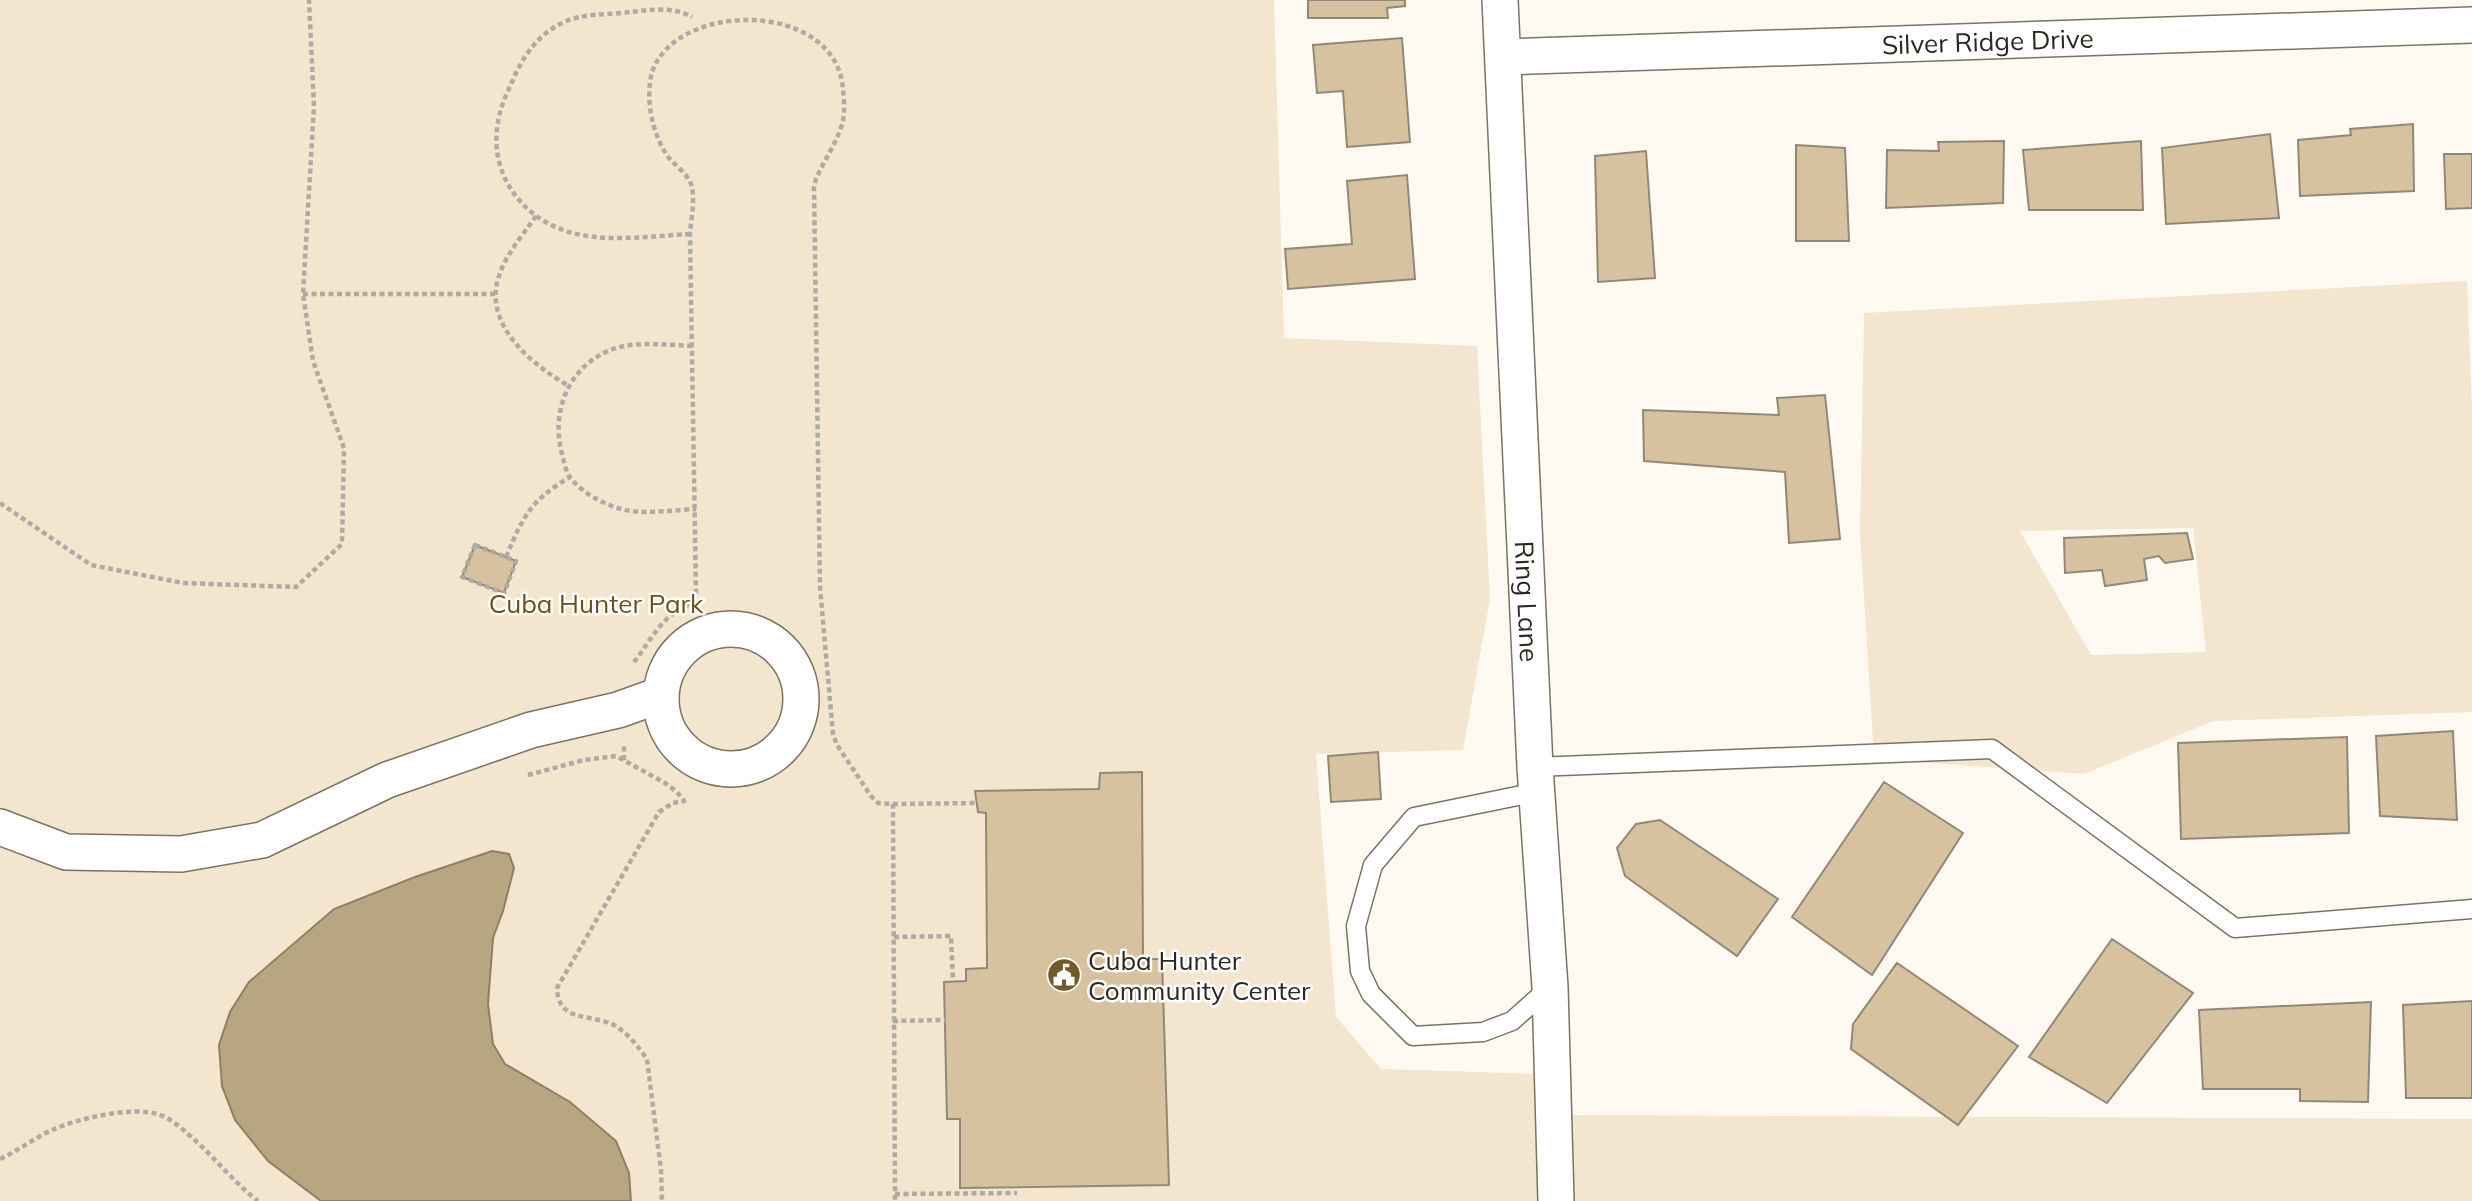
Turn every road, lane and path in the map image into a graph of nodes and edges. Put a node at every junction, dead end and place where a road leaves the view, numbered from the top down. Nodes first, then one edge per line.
1 (309, 0) edge
2 (1500, 0) edge
3 (698, 13) dead end
4 (691, 17) junction
5 (682, 24) dead end
6 (2472, 25) edge
7 (818, 34) dead end
8 (667, 39) dead end
9 (1503, 57) junction
10 (536, 216) junction
11 (690, 234) junction
12 (303, 294) junction
13 (496, 294) junction
14 (692, 346) junction
15 (569, 386) junction
16 (570, 477) junction
17 (0, 503) edge
18 (696, 509) junction
19 (506, 557) junction
20 (660, 695) junction
21 (618, 710) junction
22 (624, 760) dead end
23 (1536, 779) junction
24 (684, 801) dead end
25 (977, 803) dead end
26 (893, 804) junction
27 (0, 827) edge
28 (2472, 909) edge
29 (894, 937) junction
30 (953, 981) dead end
31 (1550, 987) junction
32 (945, 1020) dead end
33 (893, 1021) junction
34 (0, 1159) edge
35 (1017, 1193) dead end
36 (895, 1194) junction
37 (258, 1201) edge
38 (662, 1201) edge
39 (895, 1201) edge
40 (1556, 1201) edge

1 - 12 path
2 - 9 street, Ring Lane
3 - 4 path
4 - 5 path
4 - 10 path
6 - 9 street, Silver Ridge Drive
7 - 26 path
8 - 11 path
9 - 23 street, Ring Lane
10 - 11 path
10 - 13 path
11 - 14 path
12 - 13 path
12 - 17 path
13 - 15 path
14 - 15 path
14 - 18 path
15 - 16 path
16 - 18 path
16 - 19 path
18 - 21 path
19 - 19 path
20 - 20 street
20 - 21 street
21 - 22 path
21 - 27 street
23 - 28 lane
23 - 31 street, Ring Lane
23 - 31 lane
24 - 38 path
25 - 26 path
26 - 29 path
29 - 30 path
29 - 33 path
31 - 40 street, Ring Lane
32 - 33 path
33 - 36 path
34 - 37 path
35 - 36 path
36 - 39 path

